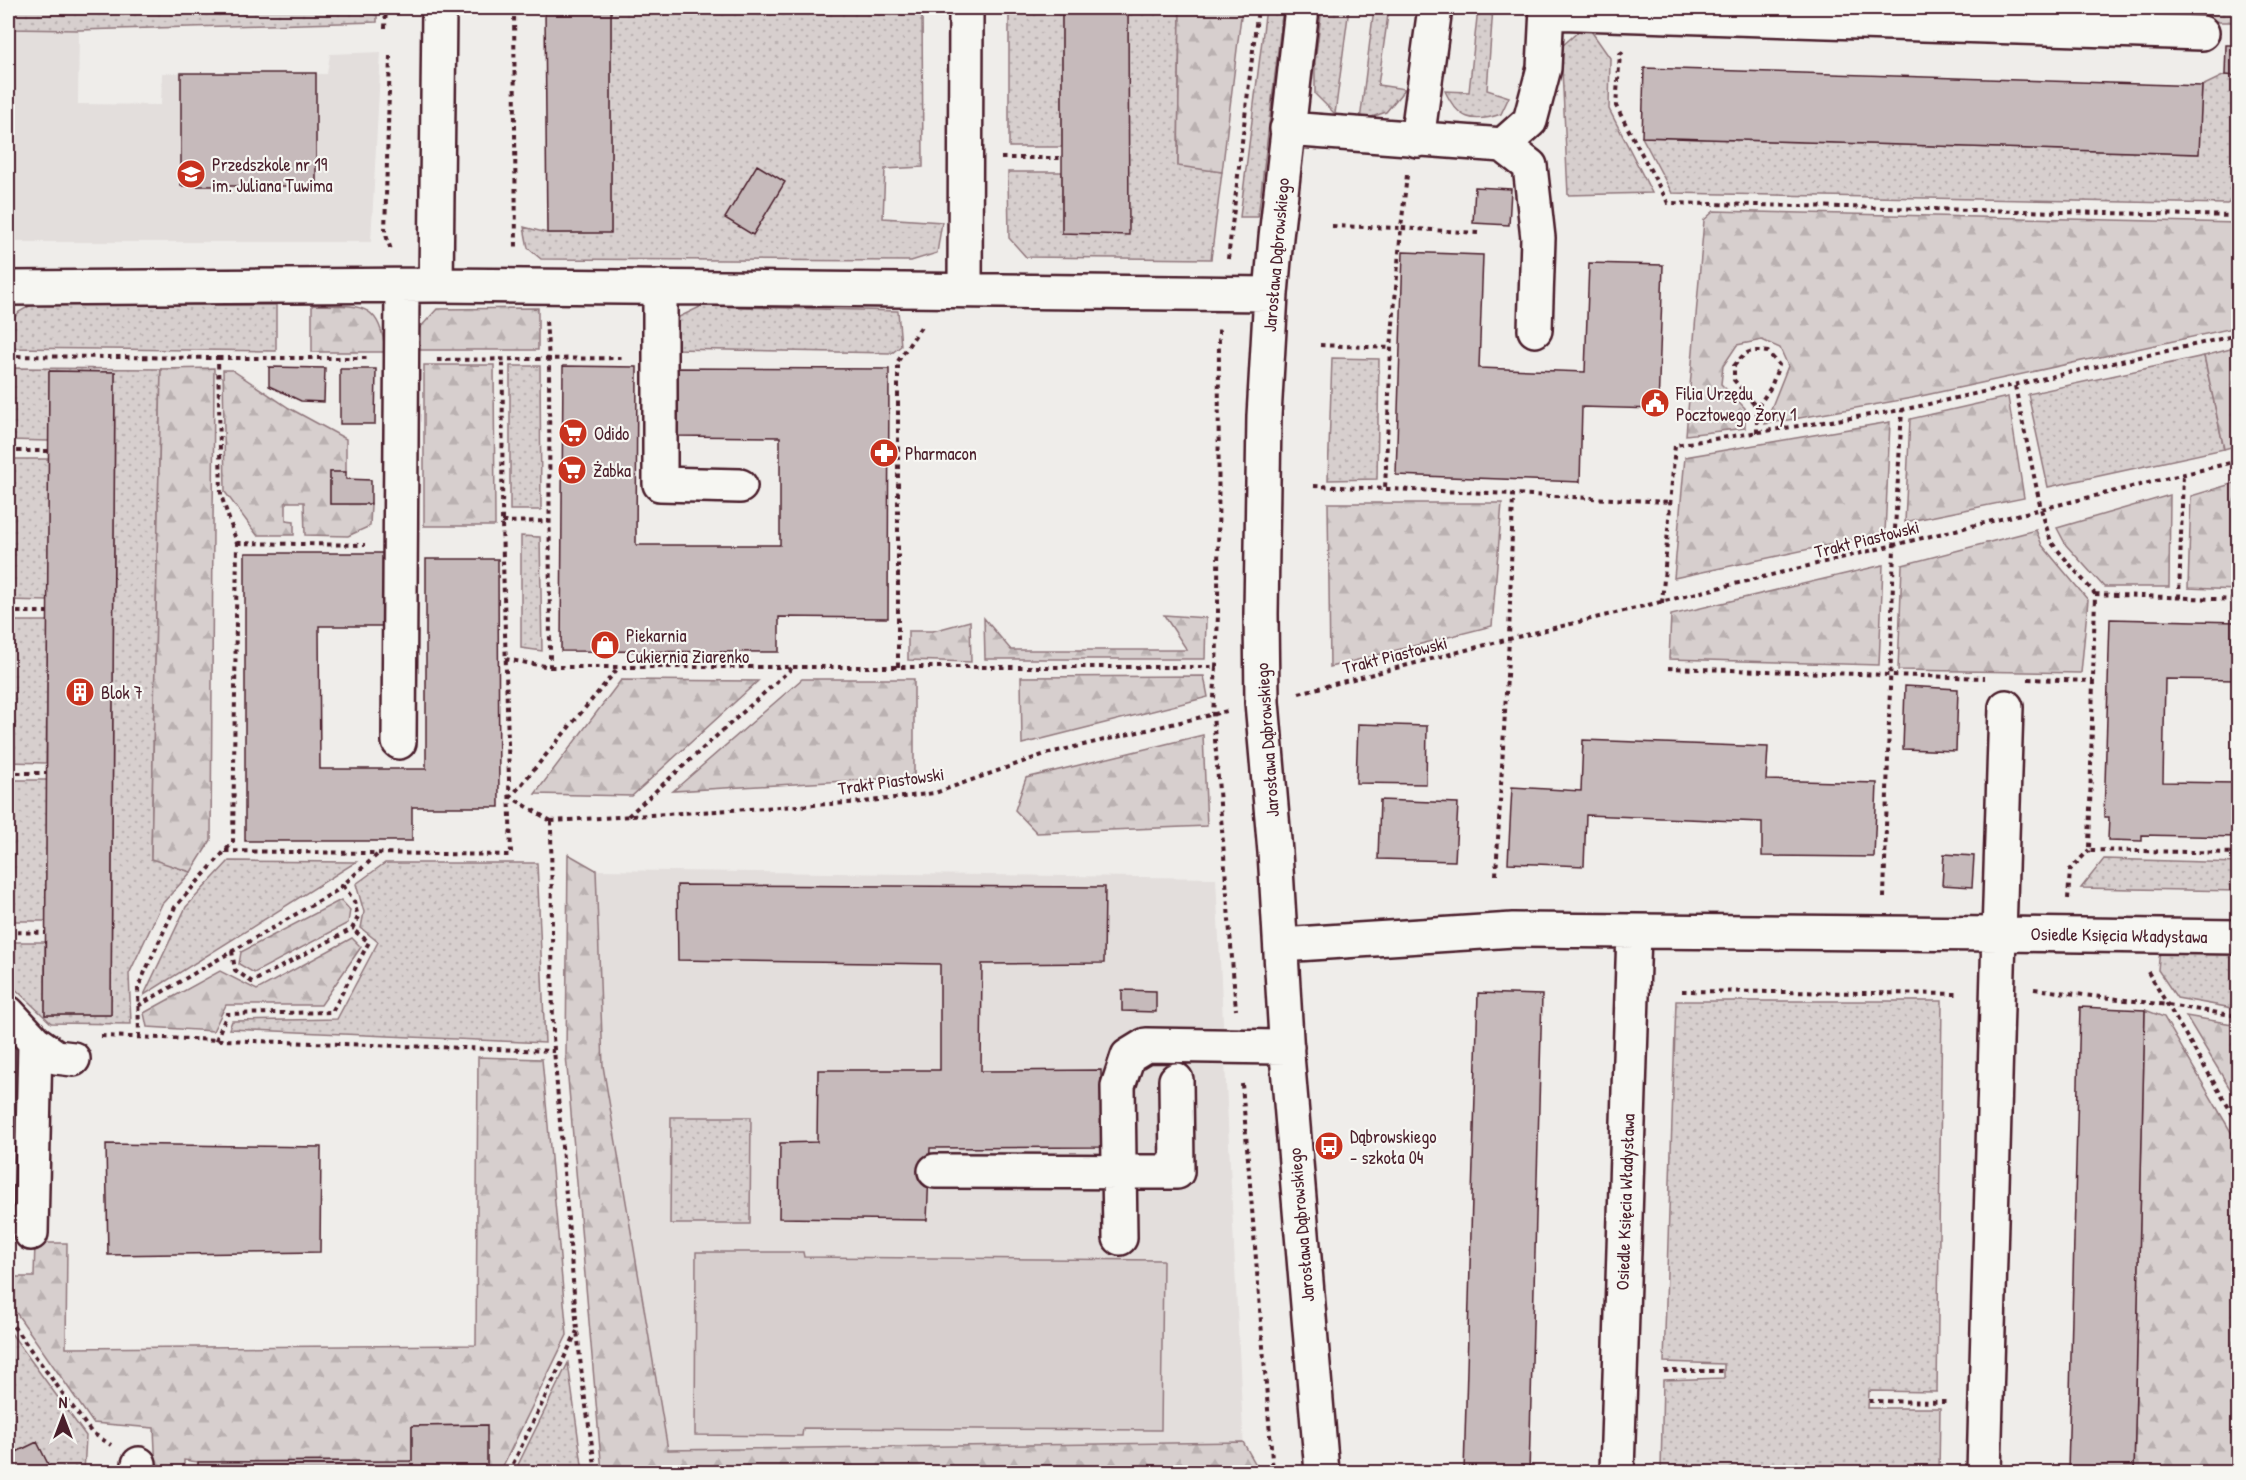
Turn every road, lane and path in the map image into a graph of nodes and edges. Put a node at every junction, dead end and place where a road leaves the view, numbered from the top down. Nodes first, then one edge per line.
1 (386, 8) edge
2 (440, 8) edge
3 (514, 8) edge
4 (966, 8) edge
5 (1258, 8) edge
6 (1302, 8) edge
7 (1435, 8) edge
8 (1547, 10) edge
9 (385, 28) dead end
10 (2202, 33) dead end
11 (1629, 47) dead end
12 (390, 56) dead end
13 (1287, 129) junction
14 (1417, 140) junction
15 (1503, 146) junction
16 (1000, 150) dead end
17 (1001, 158) junction
18 (1062, 158) dead end
19 (1001, 169) dead end
20 (2238, 216) edge
21 (1332, 226) dead end
22 (1401, 228) junction
23 (1478, 233) dead end
24 (392, 252) dead end
25 (516, 252) dead end
26 (1227, 268) dead end
27 (436, 285) junction
28 (402, 286) junction
29 (8, 288) edge
30 (660, 288) junction
31 (965, 290) junction
32 (1271, 294) junction
33 (546, 319) dead end
34 (1219, 321) dead end
35 (925, 322) dead end
36 (1535, 330) dead end
37 (2238, 335) edge
38 (1320, 345) dead end
39 (1391, 348) junction
40 (8, 356) edge
41 (218, 358) junction
42 (372, 358) dead end
43 (626, 358) dead end
44 (503, 359) junction
45 (549, 359) junction
46 (433, 360) dead end
47 (2015, 386) junction
48 (1757, 408) junction
49 (1902, 410) junction
50 (1756, 433) junction
51 (8, 450) edge
52 (49, 450) dead end
53 (2238, 460) edge
54 (2183, 474) junction
55 (740, 486) dead end
56 (1314, 486) dead end
57 (1384, 489) junction
58 (1512, 494) junction
59 (1670, 502) junction
60 (2041, 509) junction
61 (549, 521) junction
62 (502, 522) junction
63 (237, 543) junction
64 (371, 545) dead end
65 (1894, 546) junction
66 (2095, 594) junction
67 (2180, 598) junction
68 (2238, 600) edge
69 (1662, 603) junction
70 (8, 612) edge
71 (48, 612) dead end
72 (1509, 639) junction
73 (505, 659) junction
74 (550, 667) junction
75 (619, 667) junction
76 (794, 667) junction
77 (898, 667) junction
78 (1216, 667) junction
79 (1668, 668) dead end
80 (1890, 675) junction
81 (1986, 678) dead end
82 (2022, 679) dead end
83 (2093, 681) junction
84 (1262, 702) junction
85 (2006, 707) dead end
86 (1214, 714) junction
87 (399, 742) dead end
88 (8, 773) edge
89 (46, 773) dead end
90 (511, 797) junction
91 (627, 816) junction
92 (551, 821) junction
93 (2089, 850) junction
94 (225, 851) junction
95 (2238, 852) edge
96 (378, 854) junction
97 (1496, 875) dead end
98 (343, 885) junction
99 (1884, 899) dead end
100 (352, 929) junction
101 (8, 932) edge
102 (1634, 932) junction
103 (46, 933) dead end
104 (2067, 933) junction
105 (1999, 934) junction
106 (2238, 937) edge
107 (1281, 945) junction
108 (232, 951) junction
109 (2145, 966) dead end
110 (2027, 989) dead end
111 (1682, 991) dead end
112 (1966, 994) dead end
113 (2168, 1005) junction
114 (138, 1006) junction
115 (8, 1013) edge
116 (2238, 1016) edge
117 (95, 1036) dead end
118 (139, 1037) junction
119 (216, 1040) junction
120 (35, 1041) junction
121 (1239, 1047) junction
122 (1287, 1047) junction
123 (554, 1051) junction
124 (73, 1059) dead end
125 (1176, 1080) dead end
126 (2238, 1123) edge
127 (935, 1172) dead end
128 (1119, 1172) junction
129 (31, 1233) dead end
130 (1120, 1238) dead end
131 (8, 1319) edge
132 (577, 1330) junction
133 (1664, 1371) dead end
134 (1724, 1371) dead end
135 (1869, 1401) dead end
136 (1955, 1402) dead end
137 (139, 1468) edge
138 (509, 1473) edge
139 (597, 1473) edge
140 (1273, 1473) edge
141 (1322, 1473) edge
142 (1617, 1473) edge
143 (1984, 1473) edge

1 - 9 path
2 - 27 street
3 - 25 path
4 - 31 street
5 - 26 path
6 - 13 street, Jarosława Dąbrowskiego
7 - 14 street
8 - 10 street
8 - 15 street
11 - 20 path
12 - 24 path
13 - 14 street
13 - 32 street, Jarosława Dąbrowskiego
14 - 15 street
15 - 36 street
16 - 17 path
17 - 18 path
17 - 19 path
21 - 22 path
22 - 23 path
22 - 39 path
27 - 28 street
27 - 30 street
28 - 29 street
28 - 87 street
30 - 31 street
30 - 55 street
31 - 32 street
32 - 84 street, Jarosława Dąbrowskiego
33 - 45 path
34 - 78 path
35 - 77 path
37 - 47 path
38 - 39 path
39 - 57 path
40 - 41 path
41 - 42 path
41 - 63 path
43 - 45 path
44 - 45 path
44 - 46 path
44 - 62 path
45 - 61 path
47 - 49 path
47 - 60 path
48 - 48 path
48 - 50 path
49 - 50 path
49 - 65 path
50 - 59 path
51 - 52 path
53 - 54 path, Trakt Piastowski
54 - 60 path, Trakt Piastowski
54 - 67 path
56 - 57 path
57 - 58 path
58 - 59 path
58 - 72 path
59 - 69 path
60 - 65 path, Trakt Piastowski
60 - 66 path
61 - 62 path
61 - 74 path
62 - 73 path
63 - 64 path
63 - 94 path
65 - 69 path, Trakt Piastowski
65 - 80 path
66 - 67 path
66 - 83 path
67 - 68 path
69 - 72 path, Trakt Piastowski
70 - 71 path
72 - 84 path, Trakt Piastowski
72 - 97 path
73 - 74 path
73 - 90 path
74 - 75 path
75 - 76 path
75 - 90 path
76 - 77 path
76 - 91 path
77 - 78 path
78 - 86 path
79 - 80 path
80 - 81 path
80 - 99 path
82 - 83 path
83 - 93 path
84 - 86 path, Trakt Piastowski
84 - 107 street, Jarosława Dąbrowskiego
85 - 105 street
86 - 91 path, Trakt Piastowski
86 - 121 path
88 - 89 path
90 - 92 path
90 - 96 path
91 - 92 path, Trakt Piastowski
92 - 123 path
93 - 95 path
93 - 104 path
94 - 96 path
94 - 114 path
96 - 98 path
98 - 100 path
98 - 108 path
100 - 108 path
100 - 119 path
101 - 103 path
102 - 105 street, Osiedle Księcia Władysława
102 - 107 street, Osiedle Księcia Władysława
102 - 142 street, Osiedle Księcia Władysława
104 - 105 street, Osiedle Księcia Władysława
104 - 106 street, Osiedle Księcia Władysława
105 - 143 street
107 - 122 street, Jarosława Dąbrowskiego
108 - 114 path
109 - 113 path
110 - 113 path
111 - 112 path
113 - 116 path
113 - 126 path
114 - 118 path
115 - 120 street
117 - 118 path
118 - 119 path
119 - 123 path
120 - 124 street
120 - 129 street
121 - 122 street
121 - 128 street
121 - 140 path
122 - 141 street, Jarosława Dąbrowskiego
123 - 132 path
125 - 128 street
127 - 128 street
128 - 130 street
131 - 137 path
132 - 138 path
132 - 139 path
133 - 134 path
135 - 136 path

